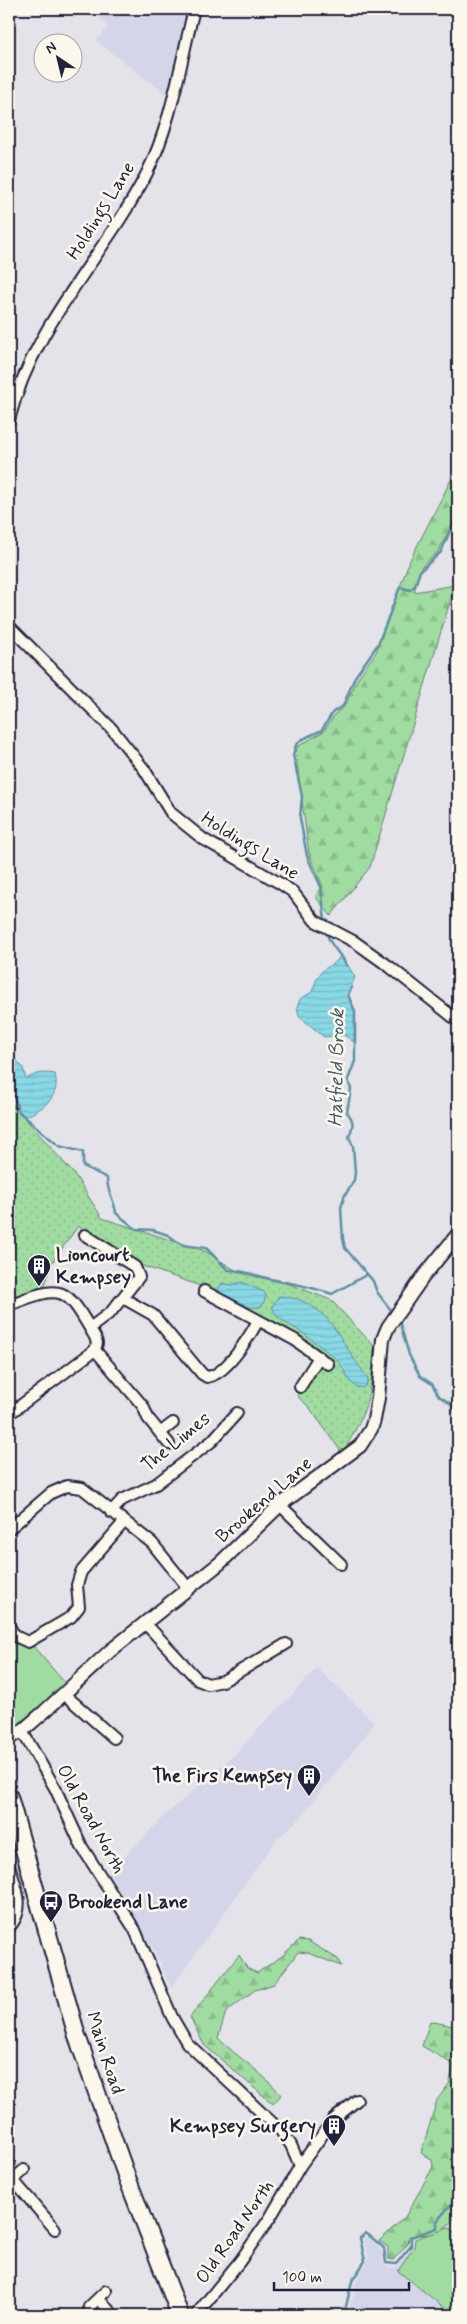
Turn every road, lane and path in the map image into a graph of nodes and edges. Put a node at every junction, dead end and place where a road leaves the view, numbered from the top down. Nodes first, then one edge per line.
1 (194, 9) edge
2 (9, 420) edge
3 (9, 626) edge
4 (458, 1021) edge
5 (85, 1234) dead end
6 (458, 1234) edge
7 (204, 1292) dead end
8 (123, 1298) junction
9 (9, 1305) edge
10 (258, 1321) junction
11 (90, 1328) junction
12 (95, 1350) junction
13 (319, 1357) junction
14 (328, 1364) dead end
15 (300, 1387) dead end
16 (237, 1413) dead end
17 (9, 1414) edge
18 (173, 1422) dead end
19 (160, 1433) junction
20 (169, 1444) dead end
21 (280, 1505) junction
22 (111, 1512) junction
23 (124, 1522) junction
24 (9, 1529) edge
25 (341, 1564) dead end
26 (189, 1589) junction
27 (145, 1623) junction
28 (9, 1626) edge
29 (286, 1644) dead end
30 (64, 1694) junction
31 (22, 1730) junction
32 (9, 1738) edge
33 (114, 1738) dead end
34 (10, 1806) edge
35 (9, 1865) edge
36 (9, 1928) edge
37 (357, 2100) dead end
38 (300, 2166) junction
39 (24, 2170) dead end
40 (11, 2182) edge
41 (56, 2229) dead end
42 (106, 2291) dead end
43 (98, 2299) junction
44 (89, 2307) dead end
45 (113, 2315) edge
46 (180, 2315) edge
47 (196, 2315) edge

1 - 2 street, Holdings Lane
3 - 4 street, Holdings Lane
5 - 8 street
6 - 21 street, Brookend Lane
7 - 10 street
8 - 10 street
8 - 11 street
9 - 11 street
10 - 13 street
11 - 12 street
12 - 17 street
12 - 19 street
13 - 14 street
13 - 15 street
16 - 22 street, The Limes
18 - 19 street
19 - 20 street
21 - 25 street
21 - 26 street, Brookend Lane
22 - 23 street
22 - 24 street
23 - 26 street
23 - 28 street
26 - 27 street, Brookend Lane
27 - 29 street
27 - 30 street, Brookend Lane
30 - 31 street, Brookend Lane
30 - 33 street
31 - 32 street, Brookend Lane
31 - 38 street, Old Road North
34 - 46 main road, Main Road
35 - 36 street
37 - 38 street, Old Road North
38 - 47 street, Old Road North
39 - 40 street
40 - 41 street
42 - 43 street
43 - 44 street
43 - 45 street

